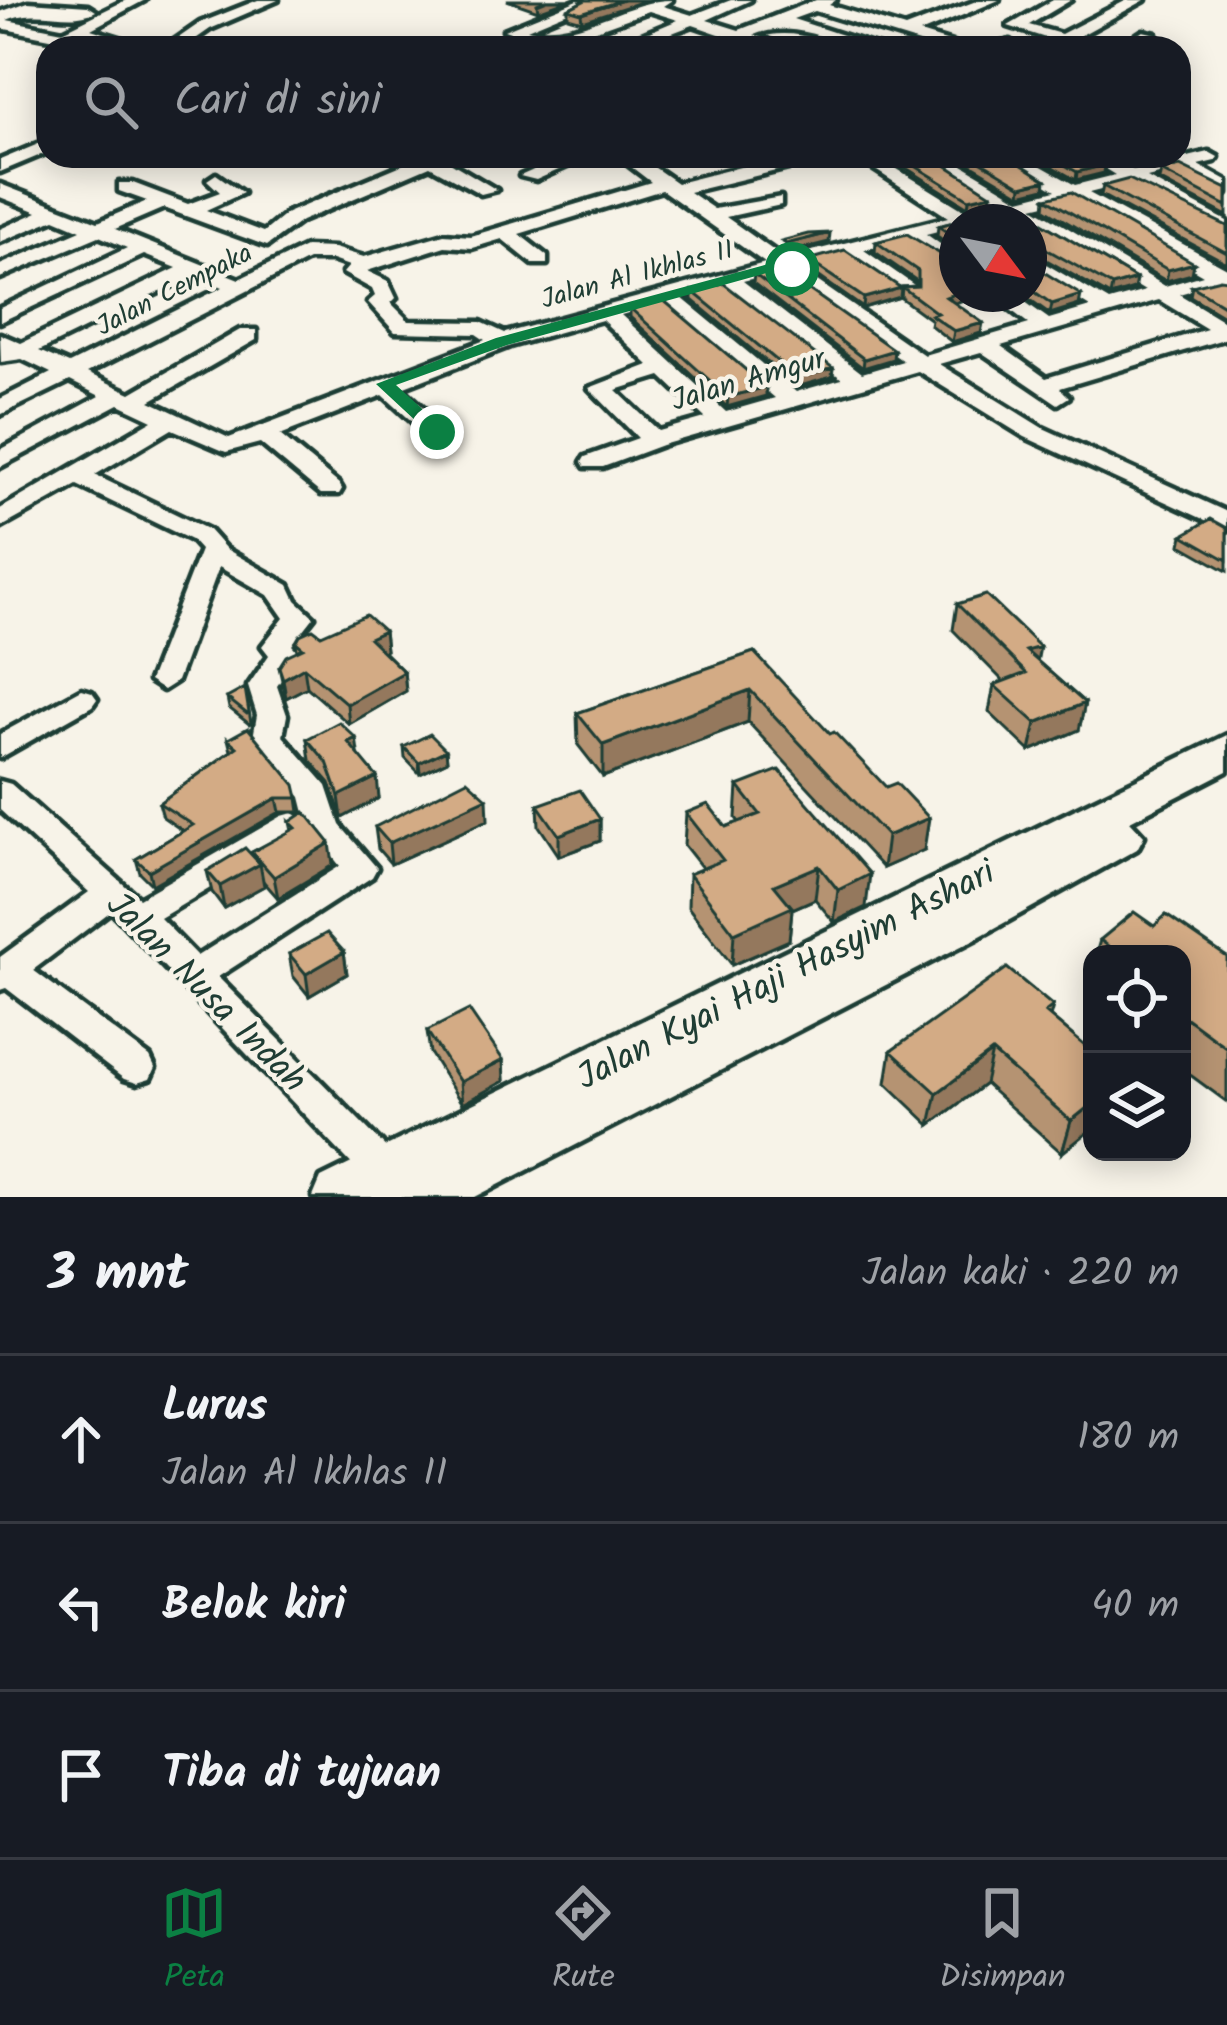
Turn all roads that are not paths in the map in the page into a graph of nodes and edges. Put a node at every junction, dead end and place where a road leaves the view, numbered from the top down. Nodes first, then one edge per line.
1 (138, 0) edge
2 (271, 0) edge
3 (744, 0) edge
4 (992, 0) edge
5 (1064, 0) edge
6 (1134, 0) edge
7 (657, 3) edge
8 (822, 3) edge
9 (580, 4) edge
10 (88, 11) dead end
11 (690, 19) junction
12 (0, 20) edge
13 (778, 20) junction
14 (36, 29) junction
15 (79, 31) junction
16 (907, 33) junction
17 (1148, 34) dead end
18 (739, 35) junction
19 (98, 36) edge
20 (190, 36) edge
21 (532, 36) edge
22 (565, 36) edge
23 (648, 36) edge
24 (742, 36) edge
25 (833, 36) edge
26 (914, 36) edge
27 (1051, 36) edge
28 (1068, 36) edge
29 (1145, 36) edge
30 (0, 44) edge
31 (36, 150) edge
32 (1191, 161) edge
33 (1, 166) edge
34 (410, 168) edge
35 (451, 168) edge
36 (550, 168) edge
37 (642, 168) edge
38 (759, 168) edge
39 (882, 168) edge
40 (954, 168) edge
41 (1033, 168) edge
42 (1115, 168) edge
43 (1151, 168) edge
44 (529, 176) dead end
45 (1131, 177) junction
46 (216, 180) dead end
47 (667, 186) junction
48 (126, 187) dead end
49 (1227, 188) edge
50 (488, 190) dead end
51 (1076, 191) junction
52 (5, 196) edge
53 (164, 201) junction
54 (774, 201) dead end
55 (941, 204) edge
56 (1013, 204) edge
57 (1024, 204) edge
58 (187, 211) junction
59 (55, 212) junction
60 (711, 215) junction
61 (1047, 224) edge
62 (939, 226) edge
63 (98, 229) junction
64 (1227, 229) edge
65 (505, 232) junction
66 (910, 232) junction
67 (0, 236) edge
68 (143, 248) junction
69 (849, 248) junction
70 (939, 252) edge
71 (540, 260) dead end
72 (363, 264) junction
73 (783, 264) junction
74 (193, 268) junction
75 (1047, 271) edge
76 (0, 272) edge
77 (1225, 277) edge
78 (728, 280) junction
79 (239, 286) junction
80 (907, 289) edge
81 (1163, 293) junction
82 (667, 296) junction
83 (1107, 309) junction
84 (1026, 312) edge
85 (608, 314) junction
86 (0, 316) edge
87 (1047, 327) junction
88 (412, 329) junction
89 (1226, 331) edge
90 (248, 335) dead end
91 (502, 341) junction
92 (985, 345) junction
93 (7, 351) edge
94 (438, 363) junction
95 (921, 363) junction
96 (663, 368) junction
97 (68, 374) junction
98 (859, 381) junction
99 (385, 384) junction
100 (125, 399) junction
101 (793, 401) junction
102 (0, 408) edge
103 (169, 421) junction
104 (724, 423) junction
105 (437, 432) dead end
106 (263, 434) junction
107 (654, 440) junction
108 (0, 460) edge
109 (594, 463) dead end
110 (77, 476) junction
111 (331, 489) dead end
112 (0, 520) edge
113 (1227, 522) edge
114 (213, 554) junction
115 (164, 681) dead end
116 (82, 698) dead end
117 (0, 748) edge
118 (1227, 751) edge
119 (1227, 777) edge
120 (7, 809) edge
121 (293, 824) edge
122 (124, 905) junction
123 (4, 973) edge
124 (195, 974) junction
125 (136, 1068) dead end
126 (389, 1191) edge

1 - 15 street
2 - 20 street
3 - 11 street
4 - 16 street
5 - 27 street
6 - 28 street
7 - 11 street
7 - 22 street
8 - 13 street
8 - 16 street
9 - 21 street
10 - 12 street
11 - 18 street
11 - 23 street
12 - 14 street
13 - 18 street
13 - 25 street
14 - 15 street
14 - 30 street
15 - 19 street
16 - 26 street
17 - 29 street
18 - 24 street
31 - 33 street
32 - 49 street
34 - 58 street
35 - 50 street
36 - 44 street
37 - 47 street
38 - 47 street
39 - 55 street
40 - 56 street
41 - 51 street
42 - 45 street
43 - 45 street, Jalan Al Ikhlas II
45 - 51 street, Jalan Al Ikhlas II
45 - 64 street
46 - 58 street
47 - 60 street
47 - 65 street
48 - 53 street
51 - 57 street, Jalan Al Ikhlas II
51 - 77 street
52 - 59 street
53 - 58 street
53 - 63 street
54 - 60 street
59 - 63 street
59 - 67 street
60 - 73 street
61 - 81 street
62 - 66 street, Jalan Al Ikhlas II
63 - 68 street
63 - 76 street
65 - 71 street
65 - 72 street
66 - 69 street, Jalan Al Ikhlas II
66 - 70 street
68 - 74 street
68 - 86 street
69 - 73 street, Jalan Al Ikhlas II
69 - 80 street
72 - 79 street, Jalan Cempaka
72 - 88 street
73 - 78 street, Jalan Al Ikhlas II
73 - 95 street
74 - 79 street
74 - 93 street
75 - 83 street
77 - 81 street, Jalan Amgur
78 - 82 street, Jalan Al Ikhlas II
78 - 98 street
79 - 97 street, Jalan Cempaka
81 - 83 street, Jalan Amgur
81 - 89 street
82 - 85 street, Jalan Al Ikhlas II
82 - 101 street
83 - 87 street, Jalan Amgur
84 - 87 street
85 - 91 street, Jalan Al Ikhlas II
85 - 96 street
87 - 92 street, Jalan Amgur
88 - 91 street
88 - 94 street
89 - 92 street
90 - 100 street
91 - 94 street, Jalan Al Ikhlas II
92 - 95 street, Jalan Amgur
93 - 97 street
94 - 99 street, Jalan Al Ikhlas II
95 - 98 street, Jalan Amgur
95 - 113 street
96 - 104 street
96 - 107 street
97 - 100 street
97 - 102 street, Jalan Cempaka
98 - 101 street, Jalan Amgur
99 - 105 street
99 - 106 street, Jalan Al Ikhlas II
100 - 103 street
100 - 108 street
101 - 104 street, Jalan Amgur
103 - 106 street, Jalan Al Ikhlas II
103 - 110 street
104 - 107 street, Jalan Amgur
106 - 111 street
107 - 109 street, Jalan Amgur
110 - 112 street
110 - 114 street
114 - 115 street
114 - 124 street
116 - 117 street
118 - 126 main road, Jalan Kyai Haji Hasyim Ashari
119 - 126 main road, Jalan Kyai Haji Hasyim Ashari
120 - 122 street, Jalan Nusa Indah
121 - 122 street
122 - 123 street
122 - 124 street, Jalan Nusa Indah
123 - 125 street
124 - 126 street, Jalan Nusa Indah

